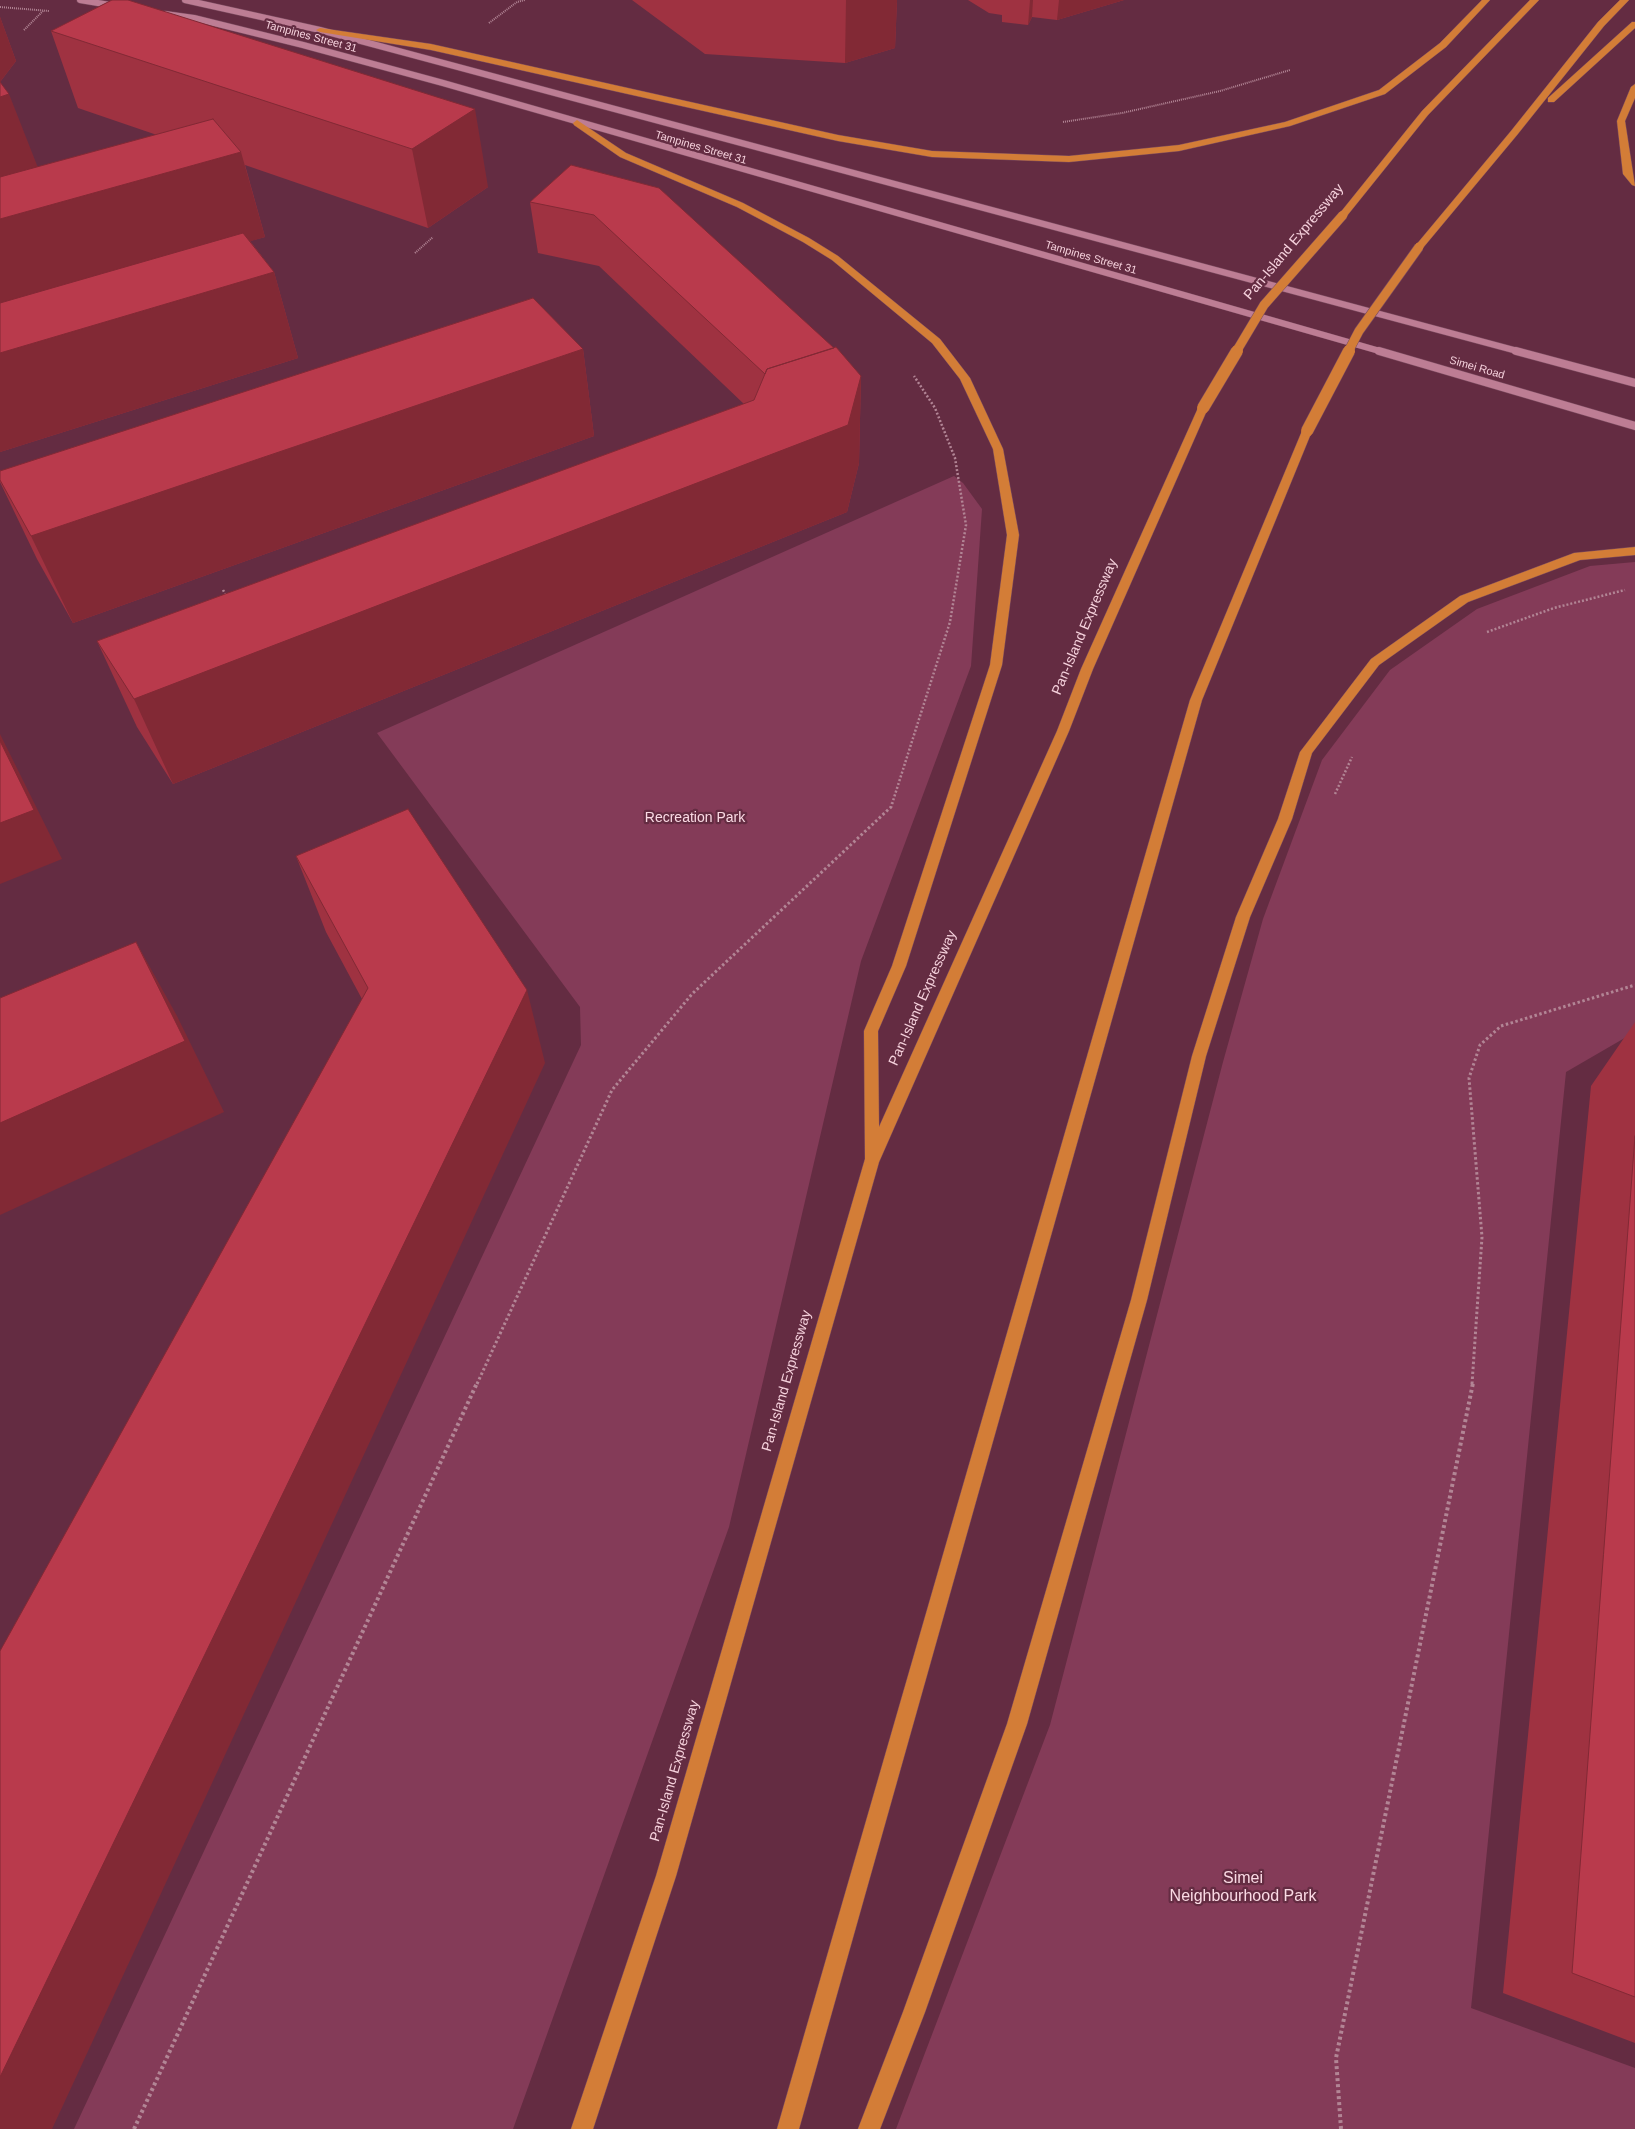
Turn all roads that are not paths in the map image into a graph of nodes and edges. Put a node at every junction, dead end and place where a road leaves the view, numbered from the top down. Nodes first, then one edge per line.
1 (80, 0) edge
2 (185, 0) edge
3 (1486, 0) edge
4 (1534, 0) edge
5 (1625, 0) edge
6 (128, 8) edge
7 (156, 12) edge
8 (1635, 24) edge
9 (320, 30) junction
10 (1635, 87) edge
11 (578, 123) junction
12 (1514, 133) junction
13 (1635, 183) edge
14 (1335, 303) joint
15 (1313, 332) joint
16 (1635, 383) edge
17 (1635, 426) edge
18 (1635, 551) edge
19 (871, 1162) junction
20 (582, 2129) edge
21 (788, 2129) edge
22 (869, 2129) edge

1 - 6 main road
2 - 9 main road, Tampines Street 31
3 - 9 highway
4 - 19 highway, Pan-Island Expressway, bridge
5 - 12 highway
7 - 11 main road, Tampines Street 31
8 - 12 highway
9 - 14 main road, Tampines Street 31
10 - 13 highway
11 - 15 main road, Tampines Street 31
11 - 19 highway
12 - 21 highway, bridge
14 - 16 main road, Simei Road
15 - 17 main road, Simei Road
18 - 22 highway
19 - 20 highway, Pan-Island Expressway

